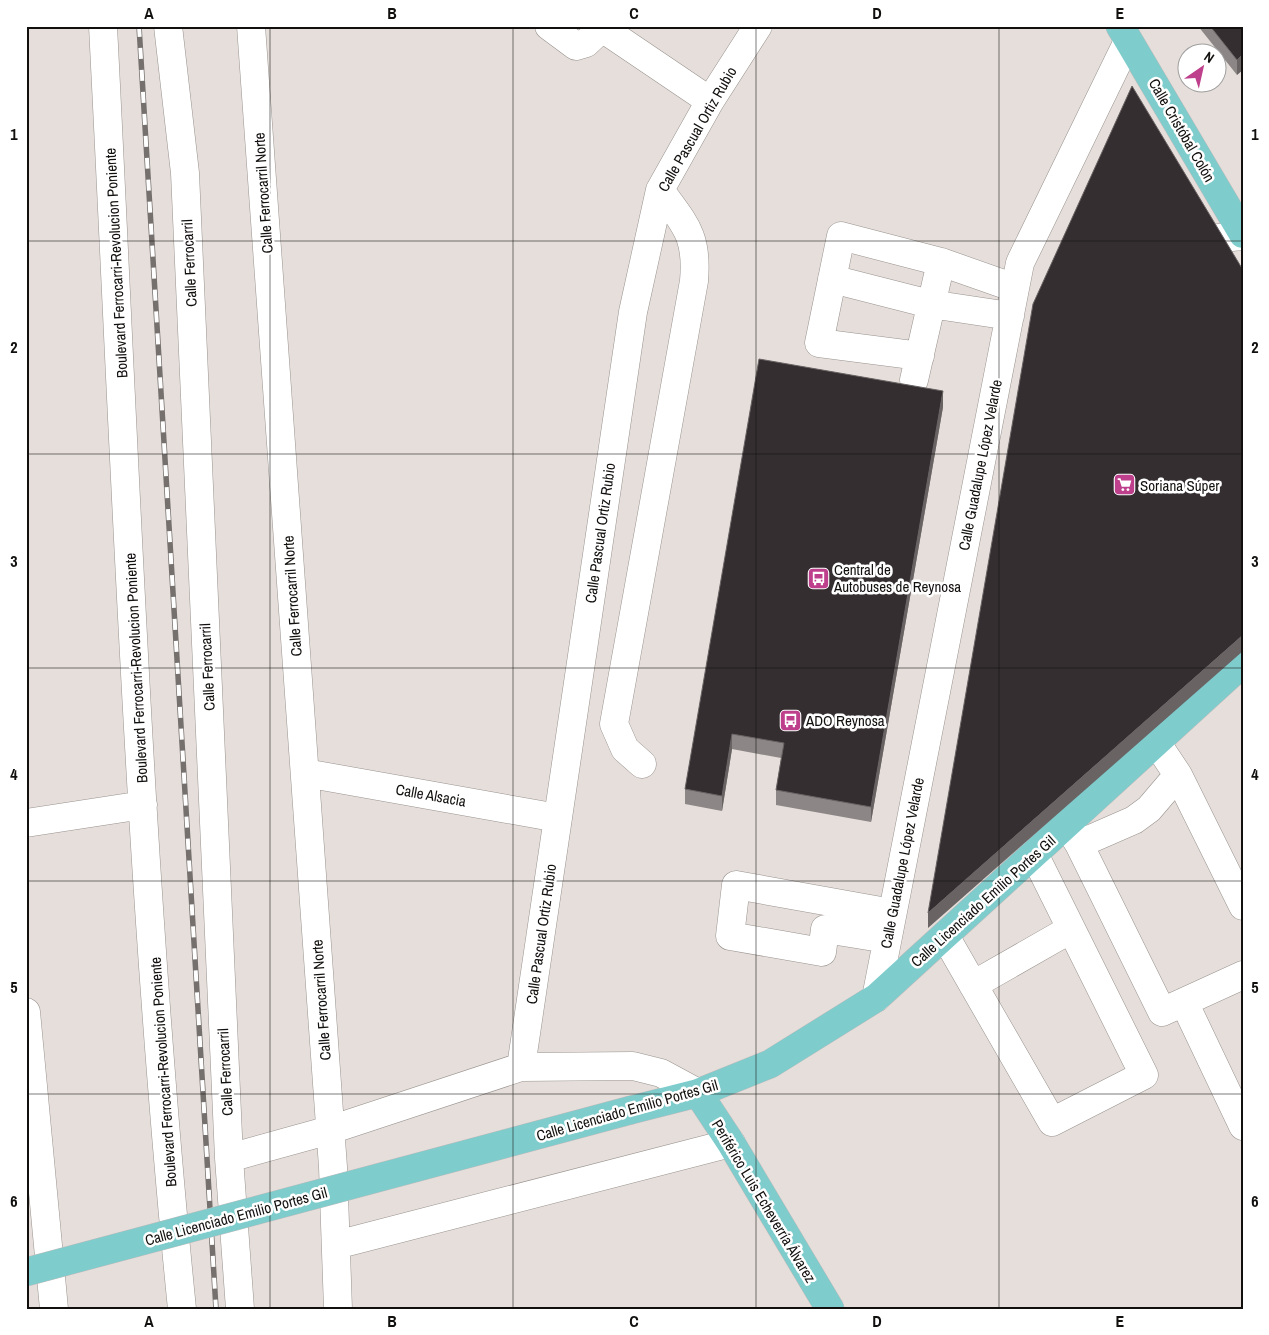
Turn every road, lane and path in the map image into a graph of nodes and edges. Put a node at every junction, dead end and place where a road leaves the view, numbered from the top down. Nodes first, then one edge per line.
1 (103, 26) edge
2 (168, 26) edge
3 (251, 26) edge
4 (550, 26) edge
5 (758, 26) edge
6 (603, 27) edge
7 (1124, 33) edge
8 (710, 101) junction
9 (660, 190) junction
10 (1243, 235) edge
11 (1187, 241) junction
12 (1158, 244) edge
13 (941, 262) junction
14 (1202, 264) edge
15 (832, 279) junction
16 (1015, 288) junction
17 (930, 304) junction
18 (1010, 316) junction
19 (1234, 637) edge
20 (1236, 670) edge
21 (1156, 742) junction
22 (642, 764) dead end
23 (305, 773) junction
24 (1178, 775) junction
25 (144, 805) junction
26 (558, 818) junction
27 (26, 823) edge
28 (1073, 834) junction
29 (1034, 854) junction
30 (1243, 906) edge
31 (892, 913) junction
32 (1071, 929) junction
33 (944, 936) junction
34 (887, 939) junction
35 (1243, 975) edge
36 (973, 984) junction
37 (876, 998) junction
38 (1184, 1002) junction
39 (26, 1012) edge
40 (522, 1067) junction
41 (698, 1093) junction
42 (1243, 1126) edge
43 (330, 1130) junction
44 (731, 1143) junction
45 (229, 1158) junction
46 (336, 1245) junction
47 (26, 1272) edge
48 (54, 1309) edge
49 (182, 1309) edge
50 (240, 1309) edge
51 (338, 1309) edge
52 (830, 1309) edge

1 - 25 street, Boulevard Ferrocarri-Revolucion Poniente
2 - 45 street, Calle Ferrocarril
3 - 23 street, Calle Ferrocarril Norte
4 - 6 street
5 - 8 street, Calle Pascual Ortiz Rubio
6 - 8 street
7 - 10 main road, Calle Cristóbal Colón
7 - 16 street, Calle Guadalupe López Velarde
8 - 9 street, Calle Pascual Ortiz Rubio
9 - 22 street
9 - 26 street, Calle Pascual Ortiz Rubio
10 - 11 street
11 - 12 street
11 - 14 street
13 - 15 street
13 - 16 street
13 - 17 street
15 - 17 street
15 - 17 street
16 - 18 street, Calle Guadalupe López Velarde
17 - 18 street
18 - 31 street, Calle Guadalupe López Velarde
19 - 20 street
20 - 21 main road, Calle Licenciado Emilio Portes Gil
21 - 24 street
21 - 28 main road, Calle Licenciado Emilio Portes Gil
23 - 26 street, Calle Alsacia
23 - 43 street, Calle Ferrocarril Norte
24 - 28 street
24 - 30 street
25 - 27 street
25 - 49 street, Boulevard Ferrocarri-Revolucion Poniente
26 - 40 street, Calle Pascual Ortiz Rubio
28 - 29 main road, Calle Licenciado Emilio Portes Gil
28 - 38 street
29 - 32 street
29 - 33 main road, Calle Licenciado Emilio Portes Gil
31 - 34 street, Calle Guadalupe López Velarde
31 - 34 street
32 - 36 street
32 - 36 street
33 - 36 street
33 - 37 main road, Calle Licenciado Emilio Portes Gil
34 - 37 street, Calle Guadalupe López Velarde
35 - 38 street
37 - 41 main road, Calle Licenciado Emilio Portes Gil
38 - 42 street
39 - 48 street
40 - 41 street
40 - 43 street
41 - 44 main road, Periférico Luis Echeverría Álvarez
41 - 47 main road, Calle Licenciado Emilio Portes Gil, bridge
43 - 45 street
43 - 46 street, Calle Ferrocarril Norte
44 - 46 street
44 - 52 main road, Periférico Luis Echeverría Álvarez
45 - 50 street, Calle Ferrocarril
46 - 51 street

